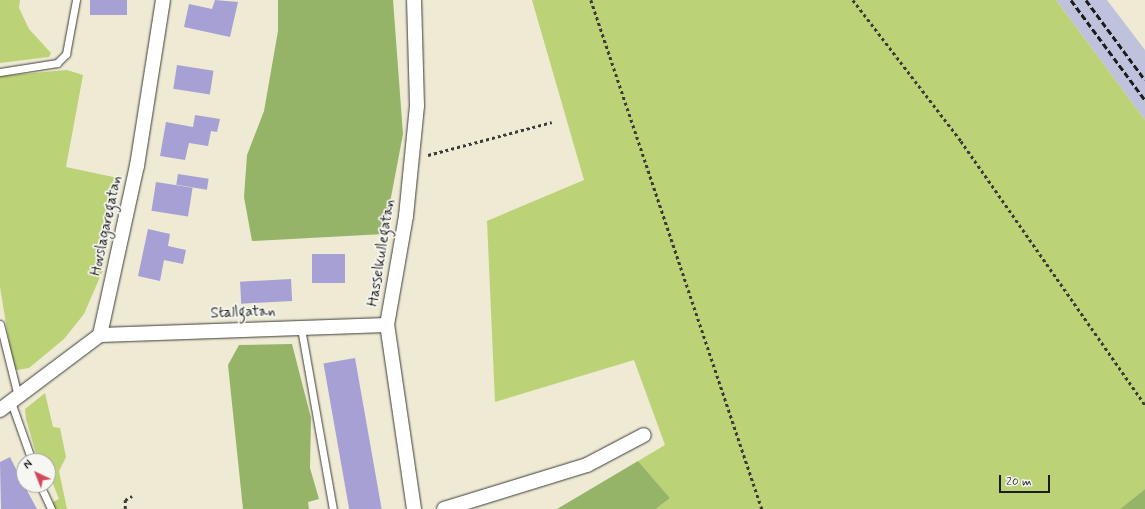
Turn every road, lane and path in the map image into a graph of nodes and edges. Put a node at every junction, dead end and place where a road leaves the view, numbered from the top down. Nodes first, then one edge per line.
1 (76, 0) edge
2 (163, 0) edge
3 (414, 0) edge
4 (591, 0) edge
5 (853, 0) edge
6 (0, 72) edge
7 (552, 122) dead end
8 (412, 159) junction
9 (0, 324) edge
10 (387, 325) junction
11 (301, 328) junction
12 (100, 335) junction
13 (10, 403) edge
14 (1145, 405) edge
15 (644, 435) dead end
16 (29, 453) edge
17 (44, 493) edge
18 (132, 496) dead end
19 (51, 509) edge
20 (125, 509) edge
21 (333, 509) edge
22 (414, 509) edge
23 (444, 509) edge
24 (762, 509) edge

1 - 6 lane
2 - 12 street, Hovslagaregatan
3 - 8 street, Hasselkullegatan
4 - 24 path
5 - 14 path
7 - 8 path
8 - 10 street, Hasselkullegatan
9 - 13 lane
10 - 11 street, Stallgatan
10 - 22 street, Hasselkullegatan
11 - 12 street, Stallgatan
11 - 21 lane
12 - 13 street
13 - 16 lane
15 - 23 street
17 - 19 lane
18 - 20 path

